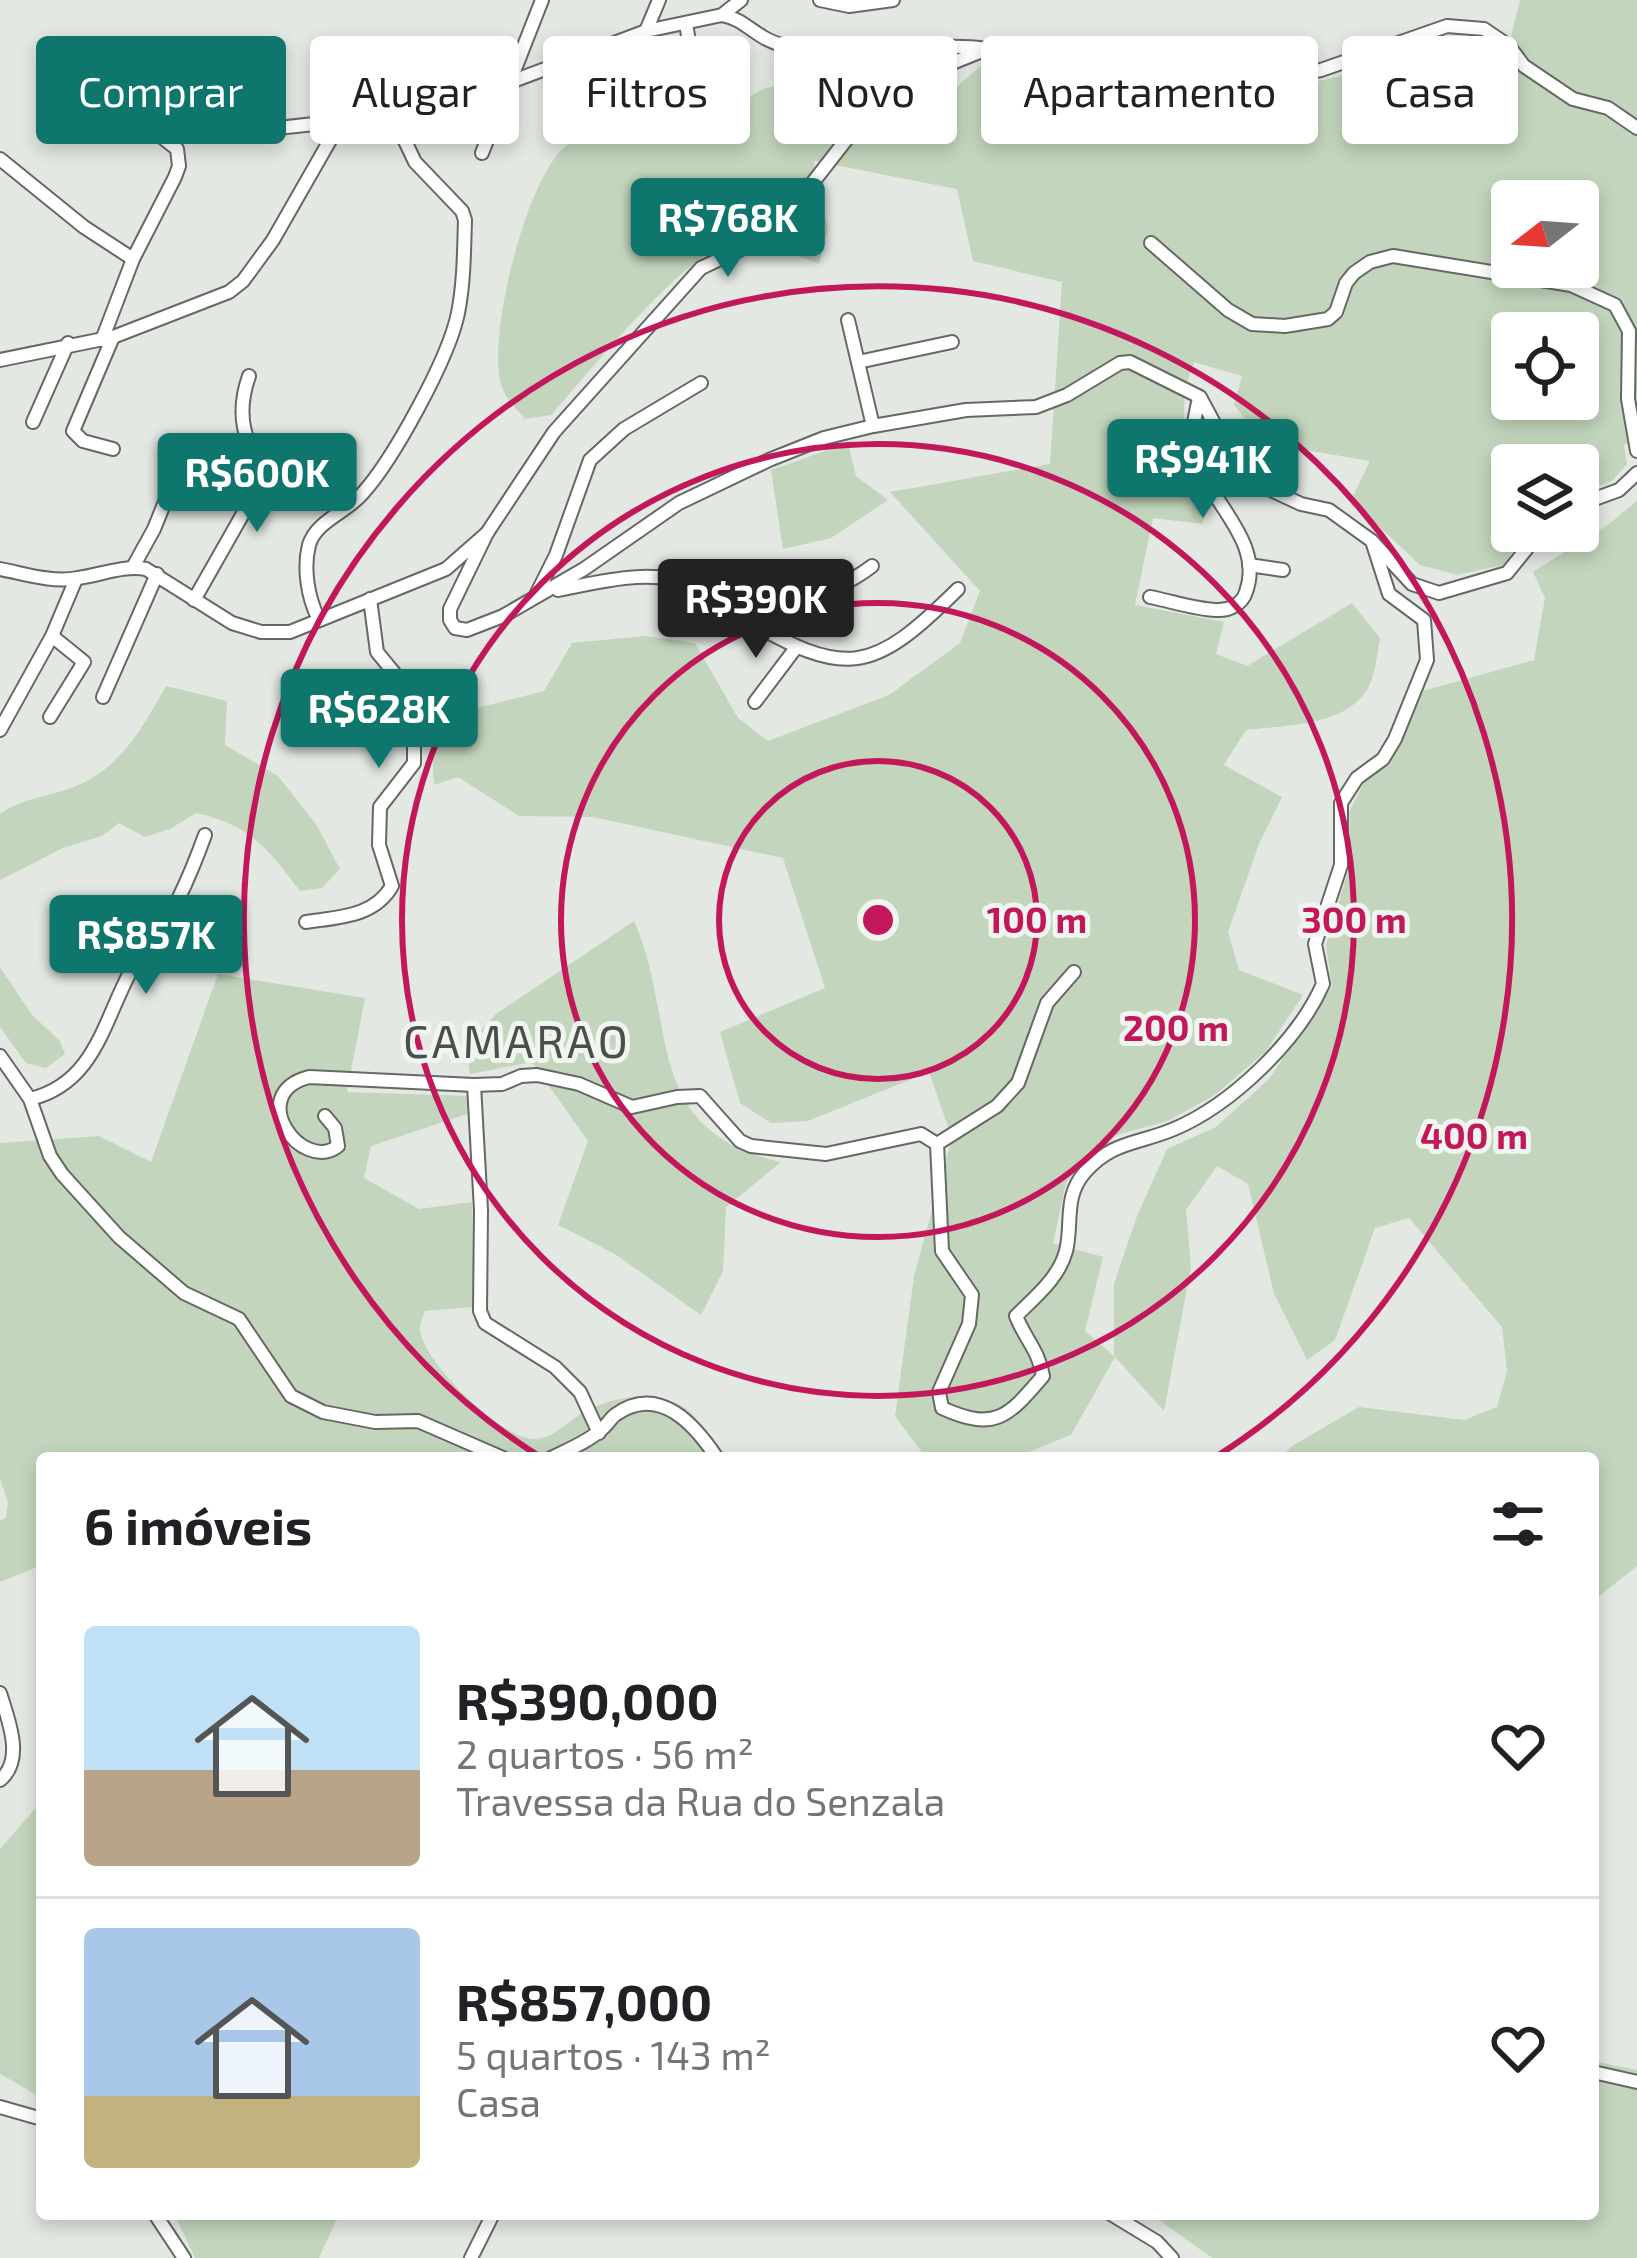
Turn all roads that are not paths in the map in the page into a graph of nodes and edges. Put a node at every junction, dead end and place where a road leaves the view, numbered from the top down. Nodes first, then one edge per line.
1 (542, 0) edge
2 (659, 0) edge
3 (741, 0) edge
4 (820, 0) edge
5 (893, 0) edge
6 (722, 15) junction
7 (686, 24) junction
8 (646, 31) junction
9 (688, 36) edge
10 (981, 49) edge
11 (981, 51) edge
12 (519, 56) edge
13 (1318, 71) edge
14 (519, 79) edge
15 (1637, 128) edge
16 (170, 144) edge
17 (329, 144) edge
18 (407, 144) edge
19 (485, 144) edge
20 (482, 153) dead end
21 (0, 159) edge
22 (1151, 243) dead end
23 (133, 259) junction
24 (848, 320) dead end
25 (108, 338) junction
26 (952, 342) dead end
27 (68, 344) junction
28 (0, 360) edge
29 (858, 362) junction
30 (249, 376) dead end
31 (701, 383) dead end
32 (1200, 397) junction
33 (32, 422) dead end
34 (873, 426) junction
35 (113, 449) dead end
36 (1637, 450) edge
37 (185, 452) dead end
38 (300, 452) dead end
39 (1637, 473) edge
40 (269, 477) junction
41 (1599, 497) edge
42 (487, 533) junction
43 (1372, 541) junction
44 (1524, 552) edge
45 (1249, 565) junction
46 (872, 566) dead end
47 (133, 567) junction
48 (0, 569) edge
49 (1283, 570) dead end
50 (157, 574) junction
51 (76, 579) junction
52 (958, 589) dead end
53 (540, 594) junction
54 (1150, 597) dead end
55 (717, 598) junction
56 (370, 599) junction
57 (194, 600) junction
58 (318, 618) junction
59 (52, 636) junction
60 (795, 649) junction
61 (103, 697) dead end
62 (755, 702) dead end
63 (50, 717) dead end
64 (0, 730) edge
65 (205, 835) dead end
66 (306, 922) dead end
67 (1074, 972) dead end
68 (0, 1056) edge
69 (474, 1085) junction
70 (30, 1099) junction
71 (326, 1116) dead end
72 (937, 1144) junction
73 (599, 1432) junction
74 (489, 1452) edge
75 (562, 1452) edge
76 (713, 1452) edge
77 (0, 1694) edge
78 (0, 1780) edge
79 (1599, 2073) edge
80 (1637, 2082) edge
81 (0, 2107) edge
82 (36, 2117) edge
83 (159, 2220) edge
84 (490, 2220) edge
85 (1127, 2220) edge
86 (184, 2258) edge
87 (471, 2258) edge
88 (1172, 2258) edge

1 - 12 street
2 - 8 street
3 - 6 street
4 - 5 street
6 - 7 street
6 - 10 street
7 - 8 street
7 - 9 street
8 - 14 street
11 - 42 street
13 - 15 street
16 - 23 street
17 - 25 street
18 - 58 street
19 - 20 street
21 - 23 street
22 - 36 street
23 - 25 street
24 - 29 street
25 - 27 street
25 - 35 street
26 - 29 street
27 - 28 street
27 - 33 street
29 - 34 street
30 - 40 street
31 - 53 street
32 - 34 street
32 - 43 street
32 - 45 street
34 - 53 street
37 - 47 street
38 - 40 street
39 - 41 street
40 - 57 street
42 - 53 street
42 - 56 street
43 - 44 street
43 - 72 street
45 - 49 street
45 - 54 street
46 - 55 street
47 - 50 street
47 - 51 street
48 - 51 street
50 - 57 street
50 - 61 street
51 - 59 street
52 - 60 street
53 - 55 street
55 - 60 street
56 - 58 street
56 - 66 street
57 - 58 street
59 - 63 street
59 - 64 street
60 - 62 street
65 - 70 street
67 - 72 street
68 - 70 street
69 - 71 street
69 - 72 street
69 - 73 street
70 - 74 street
73 - 75 street
73 - 76 street
77 - 78 street
79 - 80 street
81 - 82 street
83 - 86 street
84 - 87 street
85 - 88 street

